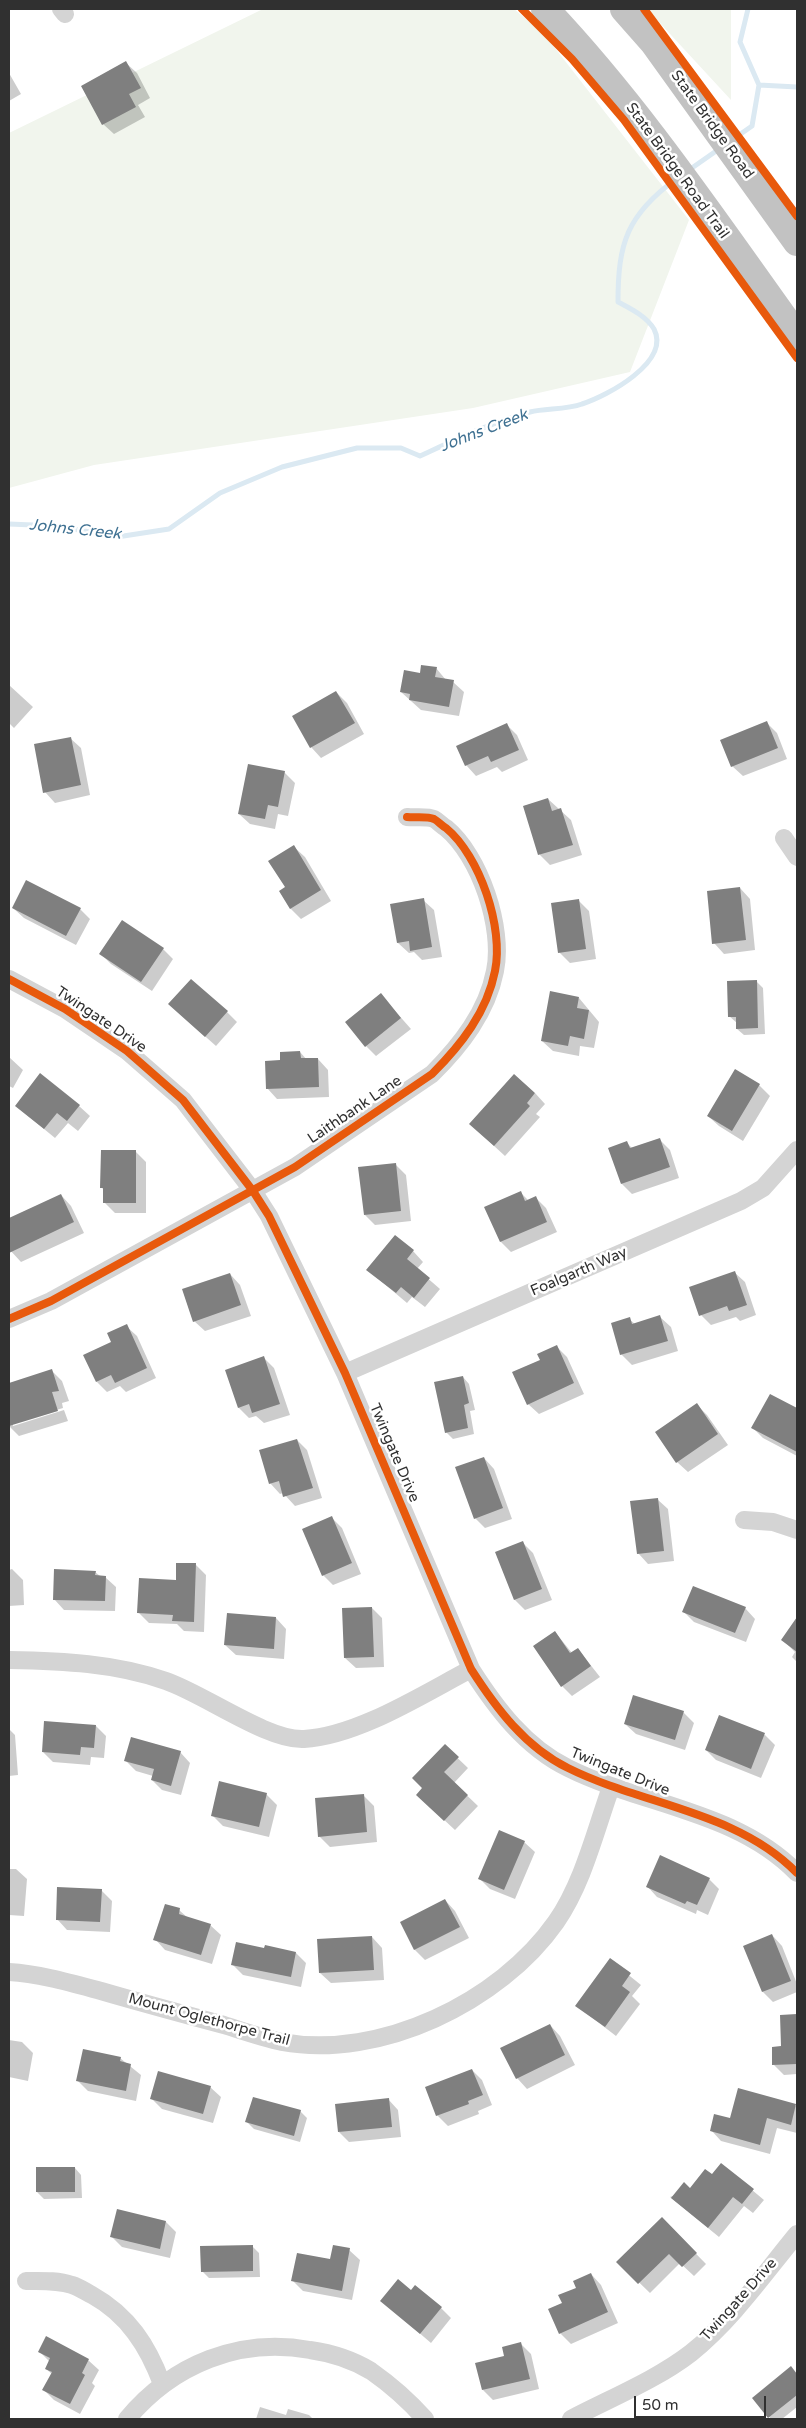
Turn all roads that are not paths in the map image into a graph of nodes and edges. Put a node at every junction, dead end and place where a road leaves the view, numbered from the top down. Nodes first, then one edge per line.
1 (544, 9) edge
2 (624, 9) edge
3 (797, 242) edge
4 (797, 336) edge
5 (407, 817) dead end
6 (784, 838) dead end
7 (797, 857) edge
8 (9, 979) edge
9 (797, 1150) edge
10 (253, 1191) junction
11 (9, 1319) edge
12 (345, 1373) junction
13 (744, 1520) dead end
14 (797, 1530) edge
15 (9, 1660) edge
16 (471, 1669) junction
17 (612, 1787) junction
18 (797, 1873) edge
19 (9, 1972) edge
20 (797, 2234) edge
21 (26, 2281) dead end
22 (162, 2384) junction
23 (127, 2419) edge
24 (425, 2419) edge
25 (572, 2419) edge

1 - 4 highway
2 - 3 highway, State Bridge Road
5 - 10 street, Laithbank Lane
6 - 7 street
8 - 10 street, Twingate Drive
9 - 12 street, Foalgarth Way
10 - 11 street, Laithbank Lane
10 - 12 street, Twingate Drive
12 - 16 street, Twingate Drive
13 - 14 street
15 - 16 street
16 - 17 street, Twingate Drive
17 - 18 street, Twingate Drive
17 - 19 street, Mount Oglethorpe Trail
20 - 25 street, Twingate Drive
21 - 22 street
22 - 23 street
22 - 24 street

